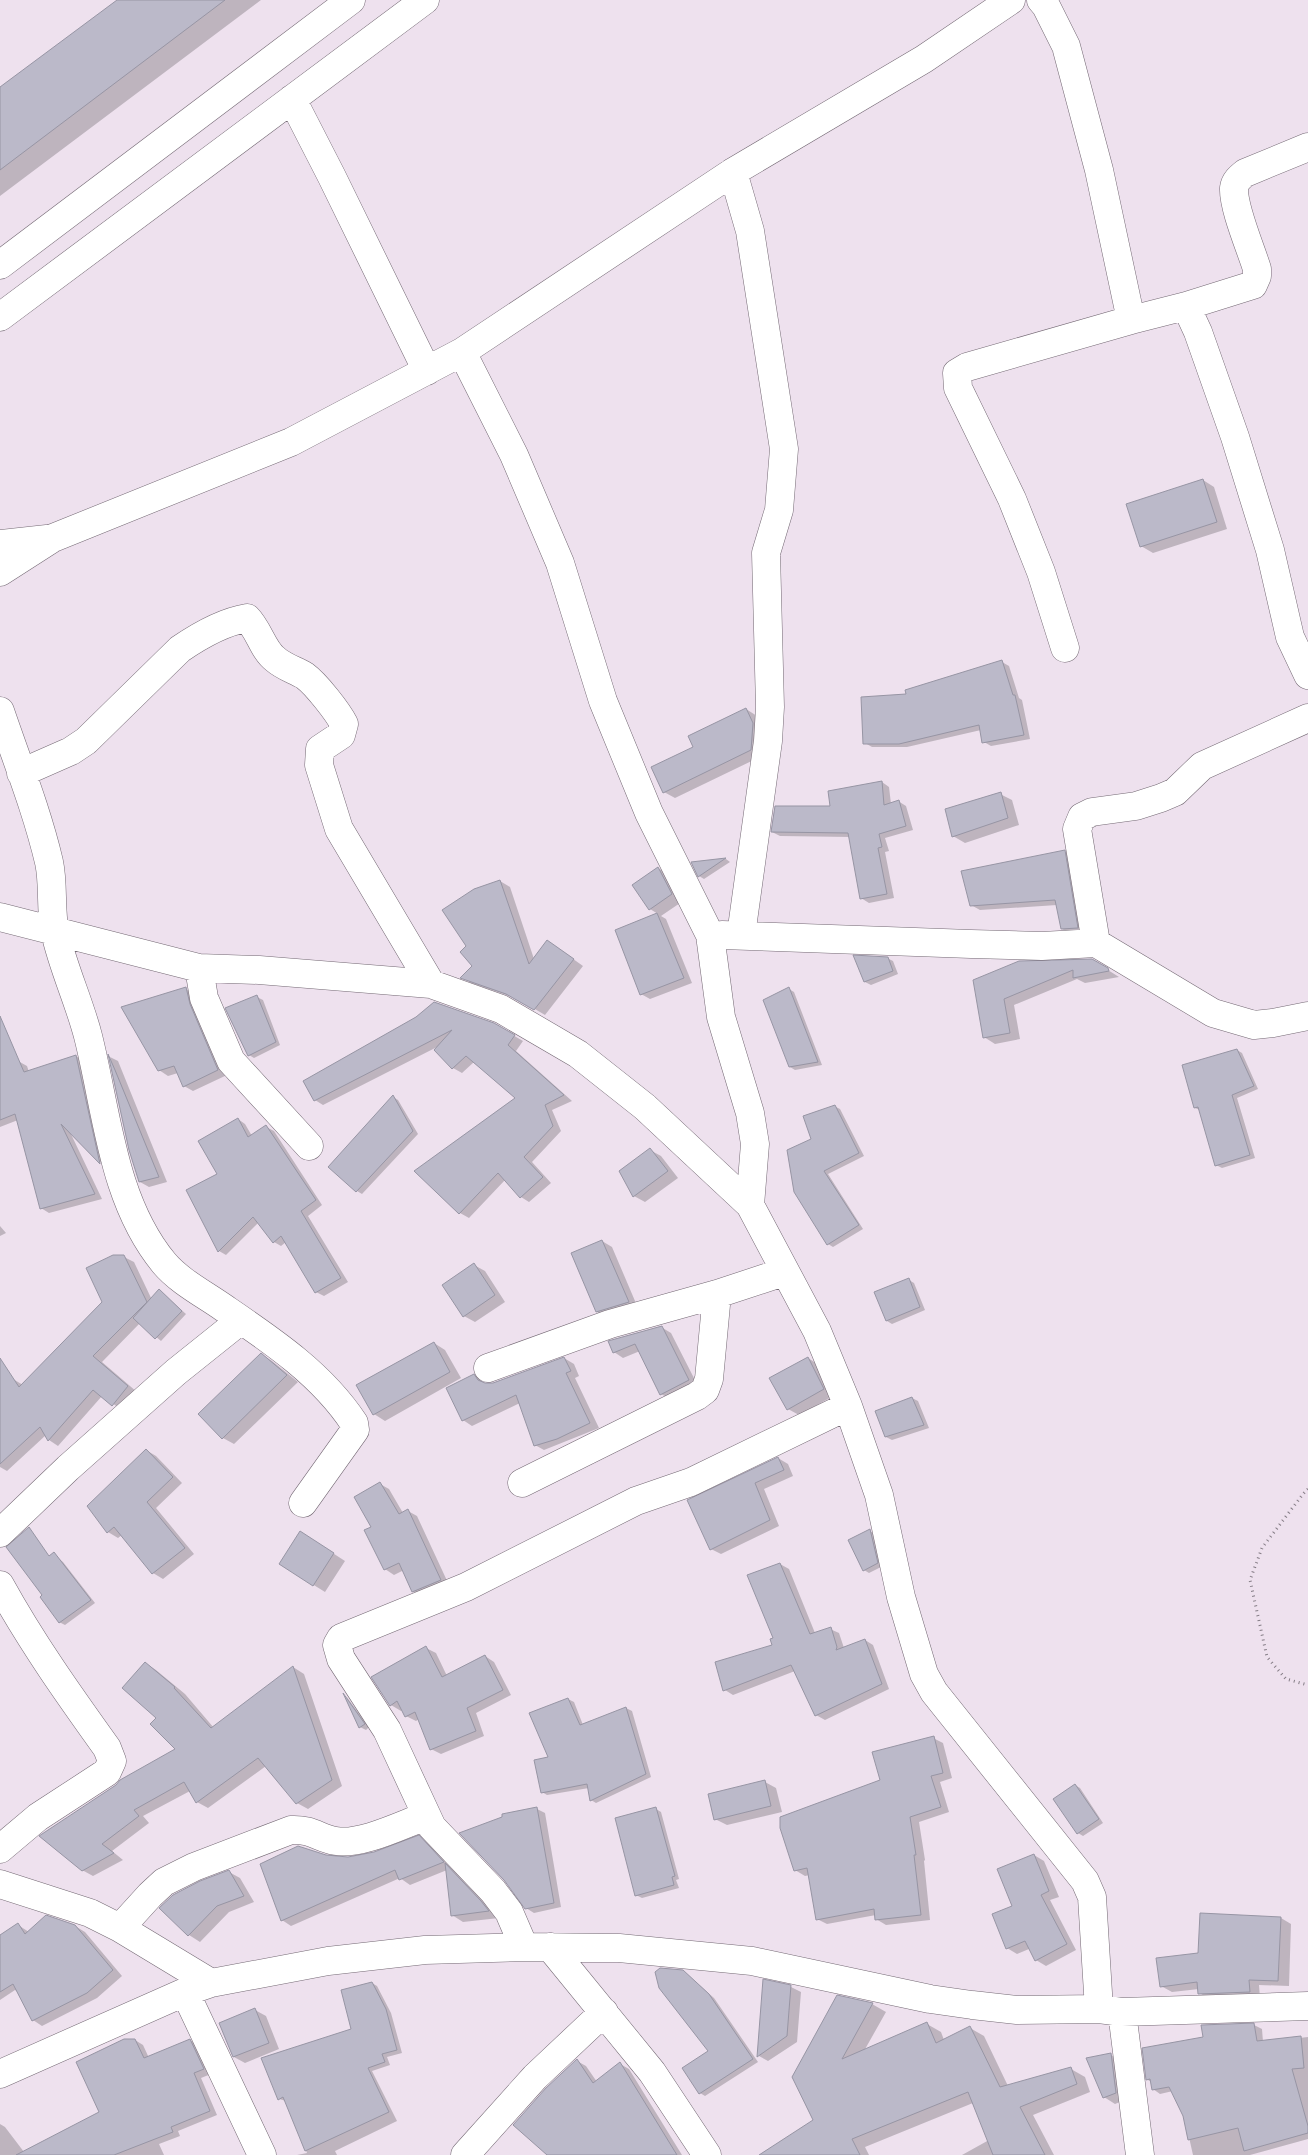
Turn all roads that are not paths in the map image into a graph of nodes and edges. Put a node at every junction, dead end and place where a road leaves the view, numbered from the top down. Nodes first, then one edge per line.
1 (351, 0) edge
2 (425, 0) edge
3 (1011, 0) edge
4 (1041, 0) edge
5 (292, 99) junction
6 (1308, 147) edge
7 (732, 172) junction
8 (83, 202) junction
9 (114, 233) junction
10 (0, 265) edge
11 (1186, 306) junction
12 (0, 317) edge
13 (1130, 320) junction
14 (462, 352) junction
15 (427, 371) junction
16 (53, 538) junction
17 (0, 544) edge
18 (0, 572) edge
19 (1065, 648) dead end
20 (1308, 675) edge
21 (0, 711) edge
22 (1308, 718) edge
23 (22, 772) junction
24 (0, 917) edge
25 (55, 930) junction
26 (710, 935) junction
27 (741, 935) junction
28 (1096, 943) junction
29 (200, 968) junction
30 (431, 984) junction
31 (1308, 1016) edge
32 (309, 1146) dead end
33 (750, 1205) junction
34 (784, 1272) junction
35 (717, 1294) junction
36 (241, 1320) junction
37 (488, 1368) dead end
38 (848, 1406) junction
39 (522, 1484) dead end
40 (303, 1503) dead end
41 (0, 1532) edge
42 (0, 1585) edge
43 (426, 1816) junction
44 (0, 1849) edge
45 (0, 1884) edge
46 (120, 1928) junction
47 (524, 1947) junction
48 (550, 1948) junction
49 (211, 1983) junction
50 (185, 1992) junction
51 (1308, 2006) edge
52 (1111, 2011) junction
53 (604, 2012) junction
54 (0, 2074) edge
55 (262, 2155) edge
56 (465, 2155) edge
57 (707, 2155) edge
58 (1140, 2155) edge

1 - 8 street
2 - 5 street
3 - 7 street
4 - 13 street
5 - 9 street
5 - 15 street
6 - 11 street
7 - 14 street
7 - 27 street
8 - 9 street
8 - 10 street
9 - 12 street
11 - 13 street
11 - 20 street
13 - 19 street
14 - 15 street
14 - 26 street
15 - 16 street
16 - 17 street
16 - 18 street
21 - 23 street
22 - 28 street
23 - 25 street
23 - 30 street
24 - 25 street
25 - 29 street
25 - 36 street
26 - 27 street
26 - 33 street
27 - 28 street
28 - 31 street
29 - 30 street
29 - 32 street
30 - 33 street
33 - 34 street
34 - 35 street
34 - 38 street
35 - 37 street
35 - 39 street
36 - 40 street
36 - 41 street
38 - 43 street
38 - 52 street
42 - 44 street
43 - 46 street
43 - 47 street
45 - 46 street
46 - 49 street
47 - 48 street
47 - 49 street
48 - 52 street
48 - 53 street
49 - 50 street
50 - 54 street
50 - 55 street
51 - 52 street
52 - 58 street
53 - 56 street
53 - 57 street

